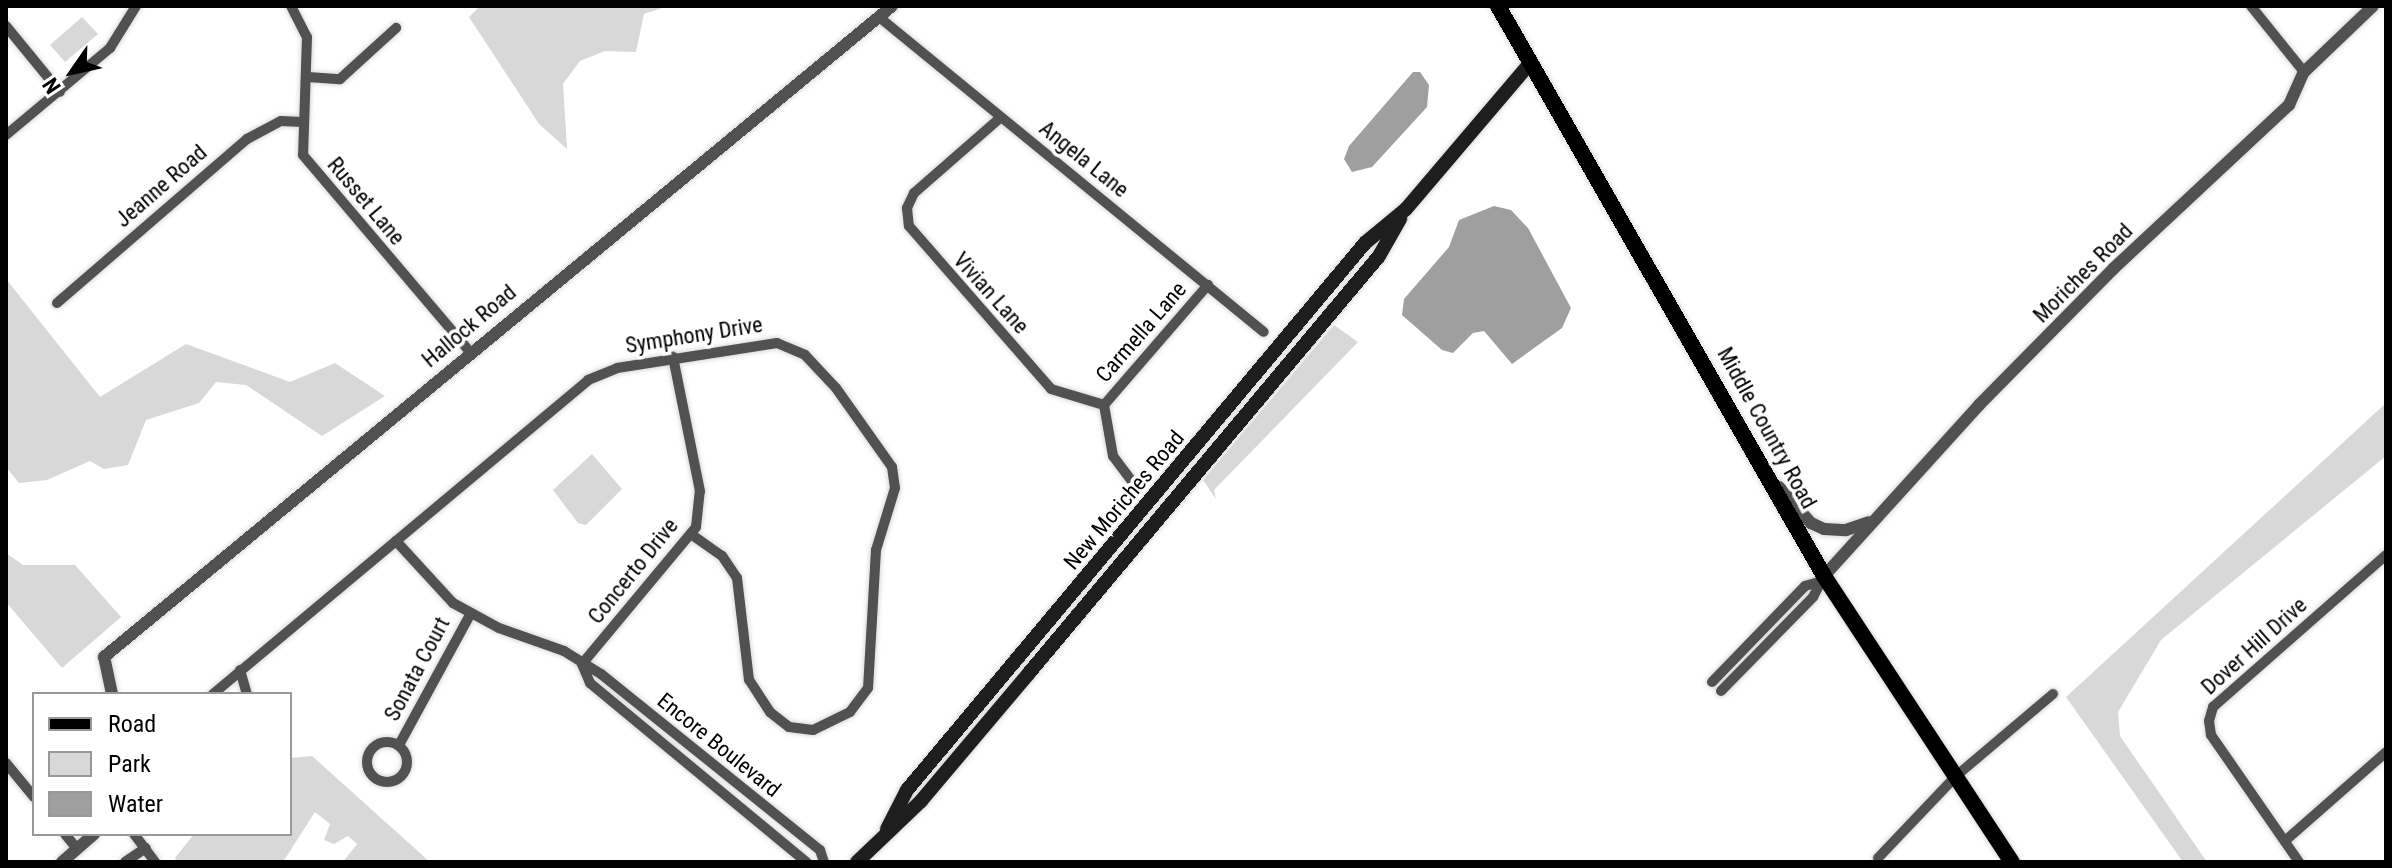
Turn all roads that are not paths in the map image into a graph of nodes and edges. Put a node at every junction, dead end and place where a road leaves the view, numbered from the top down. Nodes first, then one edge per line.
1 (136, 6) edge
2 (291, 6) edge
3 (892, 6) edge
4 (1498, 6) edge
5 (2251, 6) edge
6 (2373, 6) edge
7 (879, 17) junction
8 (6, 26) edge
9 (396, 28) dead end
10 (1531, 62) junction
11 (2304, 72) junction
12 (308, 77) junction
13 (60, 92) junction
14 (1000, 118) junction
15 (302, 122) junction
16 (6, 135) edge
17 (1208, 285) junction
18 (57, 303) dead end
19 (1264, 332) dead end
20 (470, 352) junction
21 (673, 357) junction
22 (1104, 405) junction
23 (1773, 481) junction
24 (1133, 483) dead end
25 (1875, 518) junction
26 (691, 534) junction
27 (396, 541) junction
28 (2386, 555) edge
29 (1821, 579) junction
30 (471, 613) junction
31 (582, 664) junction
32 (240, 670) junction
33 (1712, 682) dead end
34 (1721, 691) dead end
35 (112, 692) edge
36 (215, 692) edge
37 (246, 692) edge
38 (2053, 694) dead end
39 (399, 745) junction
40 (2386, 752) edge
41 (6, 763) edge
42 (1956, 776) junction
43 (32, 795) edge
44 (67, 836) edge
45 (92, 836) edge
46 (136, 836) edge
47 (2286, 840) junction
48 (146, 848) junction
49 (77, 849) junction
50 (1878, 858) dead end
51 (62, 862) edge
52 (125, 862) edge
53 (155, 862) edge
54 (806, 862) edge
55 (824, 862) edge
56 (857, 862) edge
57 (2012, 862) edge
58 (2299, 862) edge

1 - 13 street
2 - 12 street, Russet Lane
3 - 7 street, Hallock Road
4 - 10 main road, Middle Country Road
5 - 11 street
6 - 11 street, Moriches Road
7 - 14 street, Angela Lane
7 - 20 street, Hallock Road
8 - 13 street
9 - 12 street
10 - 23 main road, Middle Country Road
10 - 56 main road, New Moriches Road
11 - 25 street, Moriches Road
12 - 15 street, Russet Lane
13 - 16 street
14 - 17 street, Angela Lane
14 - 22 street, Vivian Lane
15 - 18 street, Jeanne Road
15 - 20 street, Russet Lane
17 - 19 street, Angela Lane
17 - 22 street, Carmella Lane
20 - 35 street, Hallock Road
21 - 26 street, Concerto Drive
21 - 26 street, Symphony Drive
21 - 27 street, Symphony Drive
22 - 24 street
23 - 25 street
23 - 29 main road, Middle Country Road
25 - 29 street, Moriches Road
26 - 31 street, Concerto Drive
27 - 30 street, Encore Boulevard
27 - 32 street, Symphony Drive
28 - 47 street, Dover Hill Drive
29 - 33 street
29 - 34 street
29 - 42 main road, Middle Country Road
30 - 31 street, Encore Boulevard
30 - 39 street, Sonata Court
31 - 54 street, Encore Boulevard
31 - 55 street, Encore Boulevard
32 - 36 street, Symphony Drive
32 - 37 street
38 - 42 street
39 - 39 street
40 - 47 street
41 - 43 street
42 - 50 street
42 - 57 main road, Middle Country Road
44 - 49 street
45 - 49 street
46 - 48 street
47 - 58 street, Dover Hill Drive
48 - 52 street
48 - 53 street
49 - 51 street

